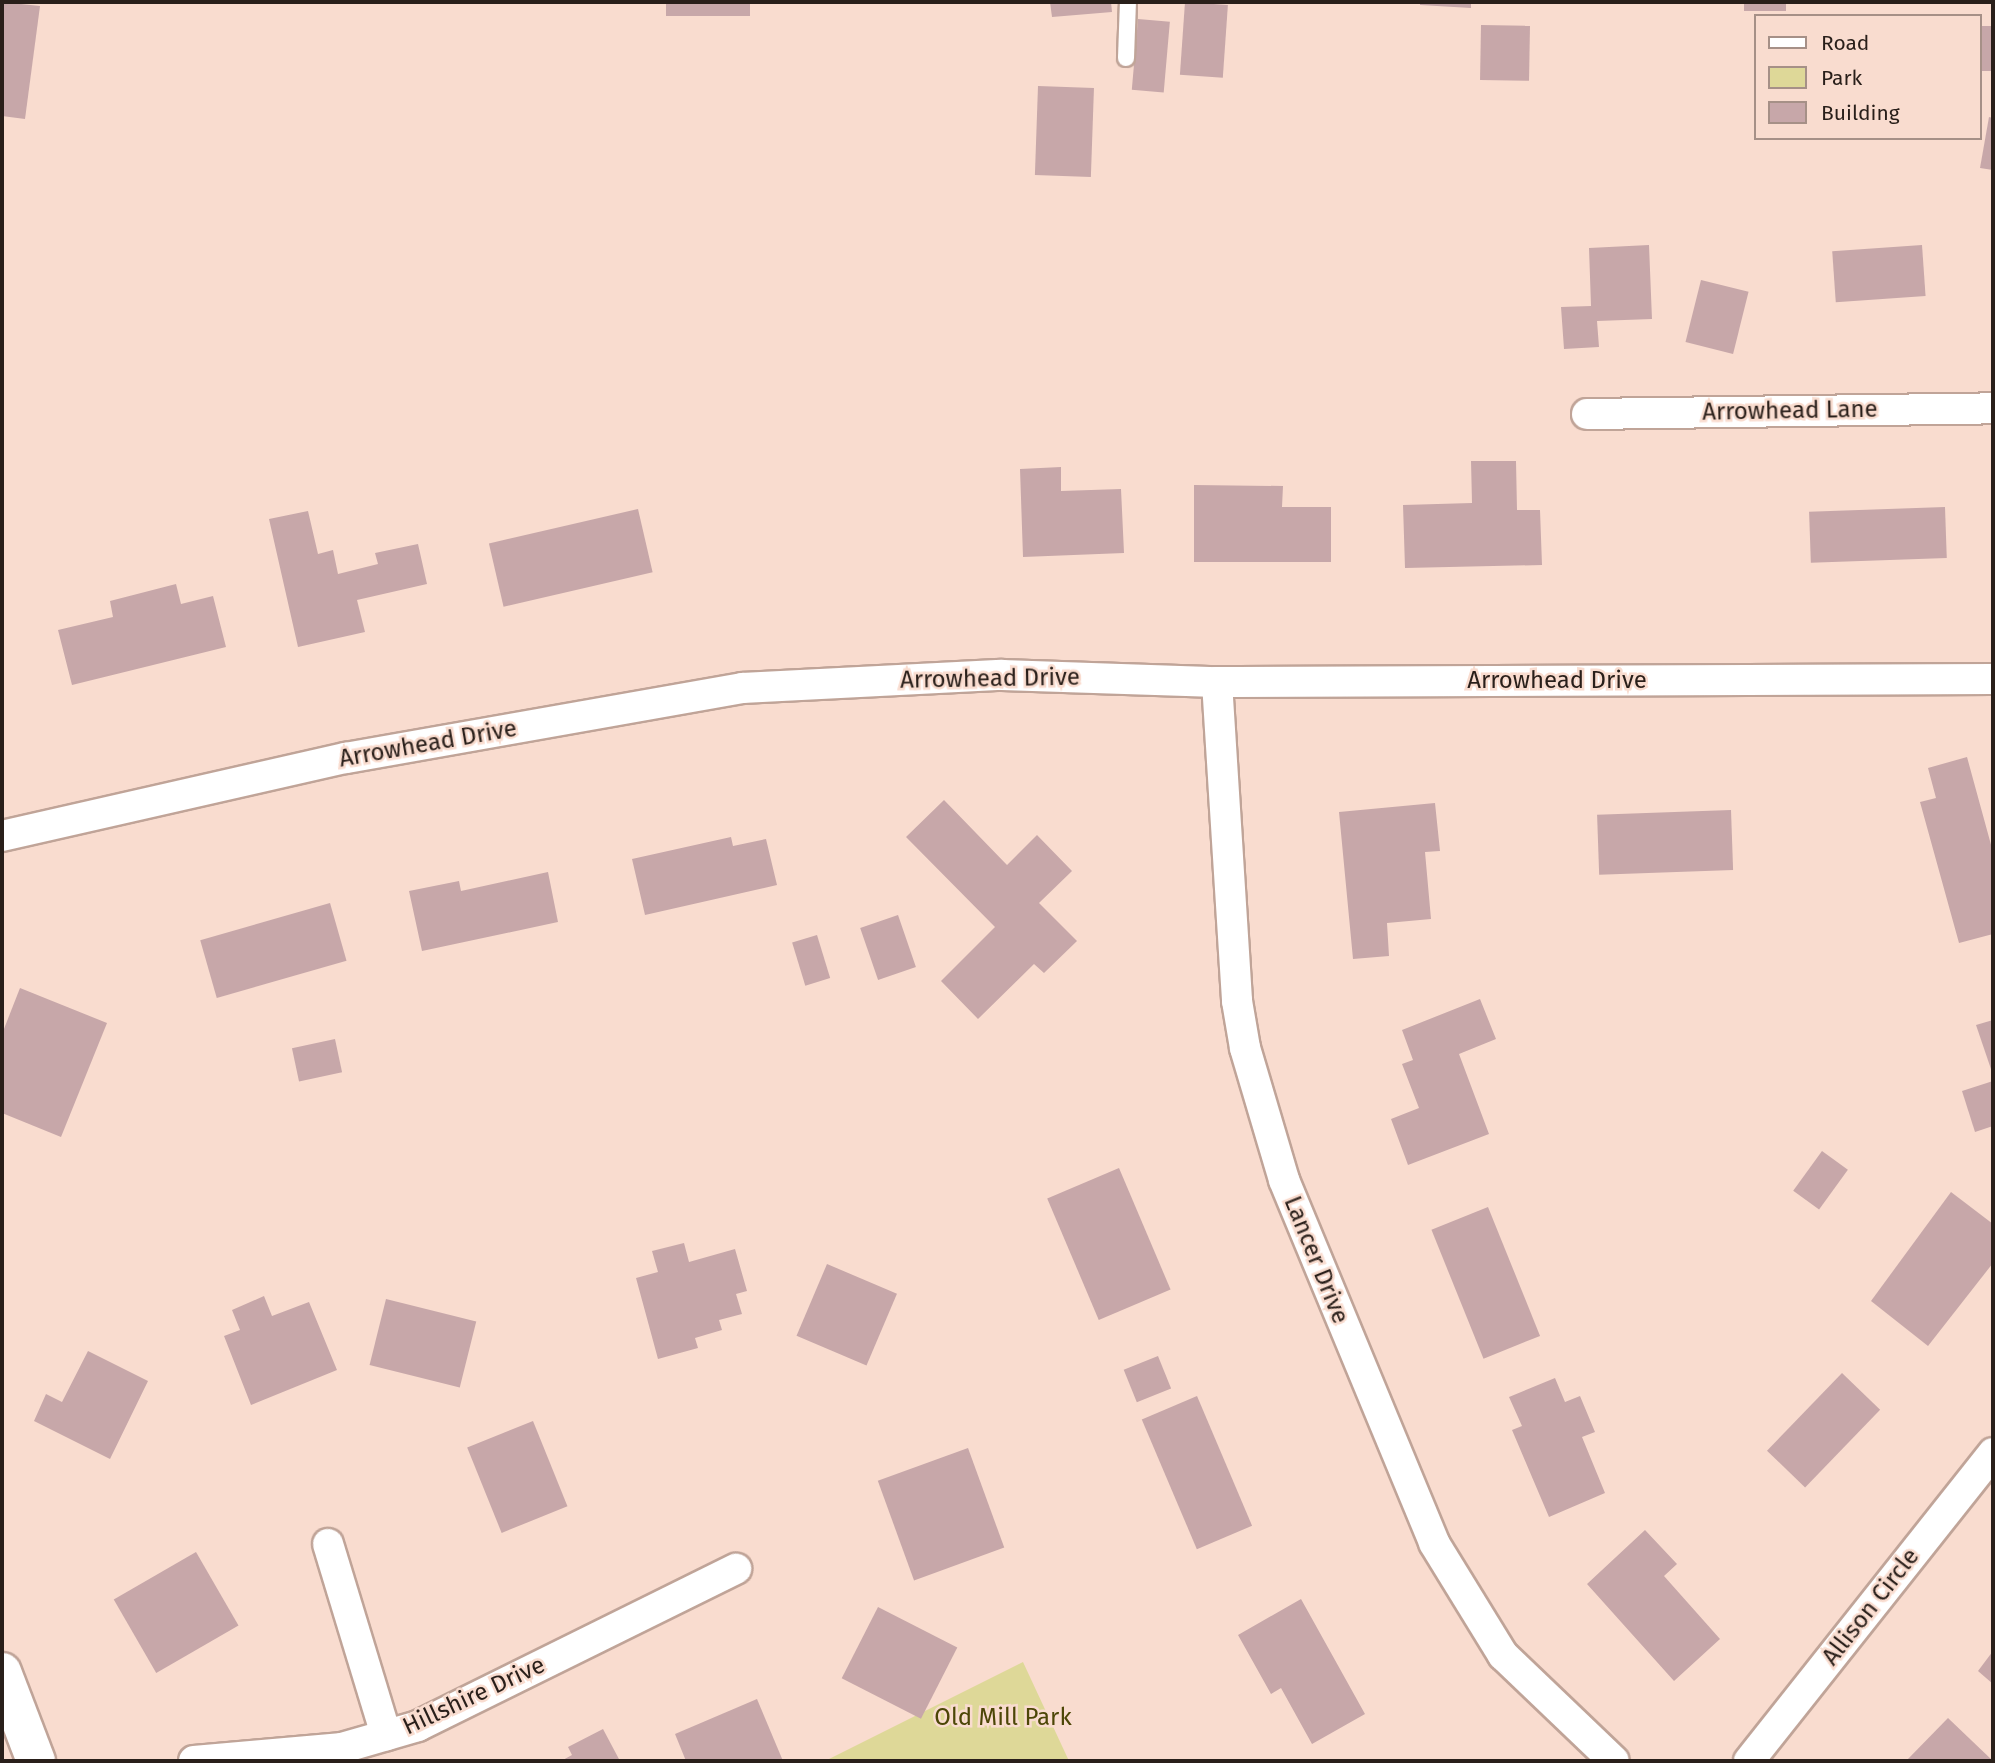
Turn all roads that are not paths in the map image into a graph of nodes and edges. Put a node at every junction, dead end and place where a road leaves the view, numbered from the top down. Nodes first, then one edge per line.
1 (1128, 2) edge
2 (1126, 58) dead end
3 (1993, 408) edge
4 (1587, 414) dead end
5 (1993, 679) edge
6 (1217, 682) junction
7 (2, 836) edge
8 (1993, 1453) edge
9 (328, 1544) dead end
10 (736, 1569) dead end
11 (2, 1672) edge
12 (386, 1735) junction
13 (36, 1761) edge
14 (194, 1761) edge
15 (1614, 1761) edge
16 (1749, 1761) edge

1 - 2 lane
3 - 4 street, Arrowhead Lane
5 - 6 street, Arrowhead Drive
6 - 7 street, Arrowhead Drive
6 - 15 street, Lancer Drive
8 - 16 street, Allison Circle
9 - 12 street
10 - 12 street, Hillshire Drive
11 - 13 street
12 - 14 street, Hillshire Drive

